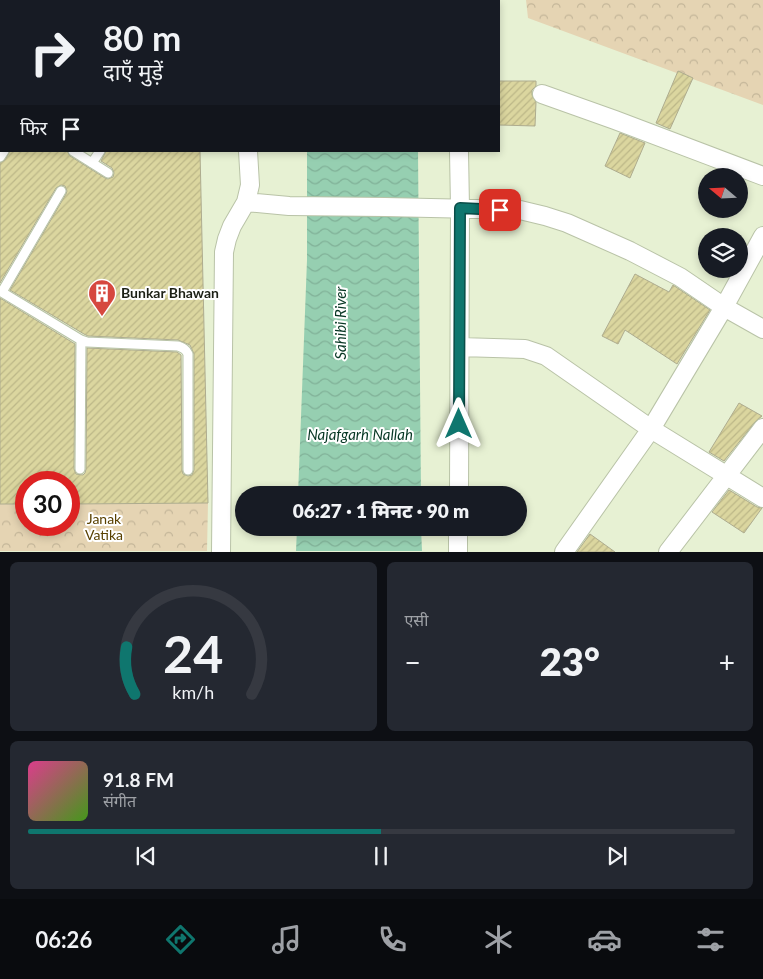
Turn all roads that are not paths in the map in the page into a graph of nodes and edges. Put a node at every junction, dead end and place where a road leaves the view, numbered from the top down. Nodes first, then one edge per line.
1 (542, 94) dead end
2 (74, 152) edge
3 (99, 152) edge
4 (248, 152) edge
5 (459, 152) edge
6 (92, 163) junction
7 (108, 173) dead end
8 (763, 176) edge
9 (61, 191) dead end
10 (246, 202) junction
11 (460, 208) junction
12 (763, 236) edge
13 (1, 292) edge
14 (724, 307) junction
15 (763, 328) edge
16 (81, 340) junction
17 (460, 347) junction
18 (763, 428) edge
19 (651, 429) junction
20 (80, 469) dead end
21 (188, 470) dead end
22 (728, 475) junction
23 (459, 486) edge
24 (763, 498) edge
25 (458, 536) edge
26 (221, 552) edge
27 (458, 552) edge
28 (564, 552) edge
29 (668, 552) edge

1 - 8 street
2 - 6 lane
3 - 6 lane
4 - 10 street
5 - 11 street
6 - 7 lane
9 - 13 lane
10 - 11 street
10 - 26 street
11 - 14 street
11 - 17 street
12 - 14 street
13 - 16 lane
14 - 15 street
14 - 19 street
16 - 20 lane
16 - 21 lane
17 - 19 street
17 - 23 street
18 - 22 street
19 - 22 street
19 - 28 street
22 - 24 street
22 - 29 street
25 - 27 street

